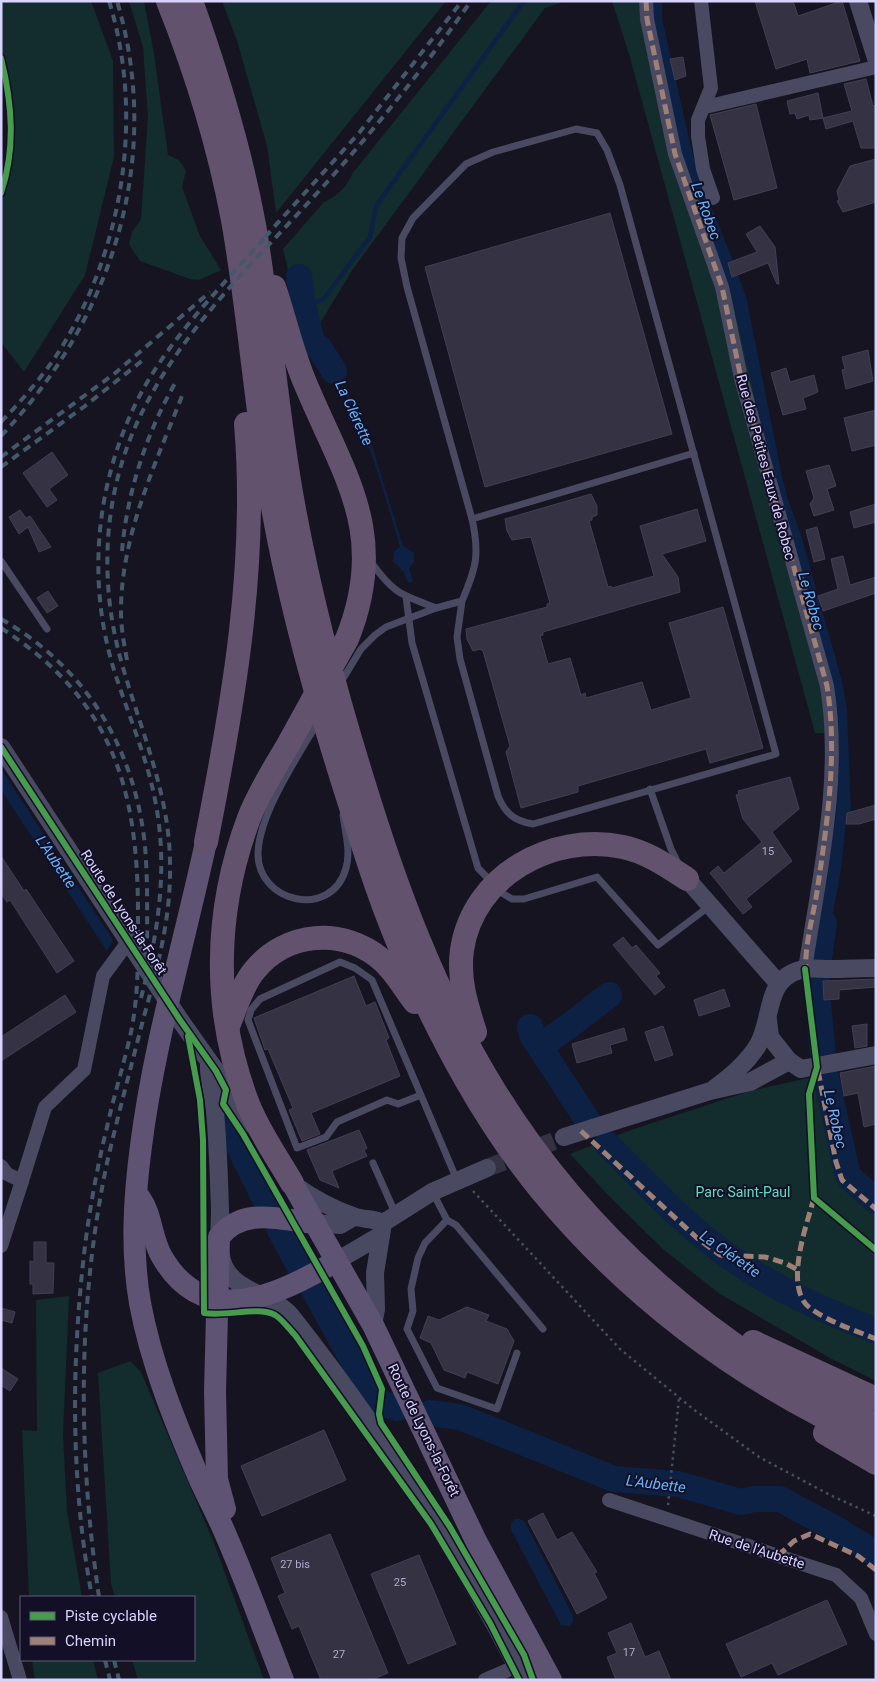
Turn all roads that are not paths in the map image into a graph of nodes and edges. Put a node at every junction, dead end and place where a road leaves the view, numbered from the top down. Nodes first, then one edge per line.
1 (168, 1) edge
2 (191, 1) edge
3 (646, 1) edge
4 (701, 1) edge
5 (858, 1) edge
6 (876, 58) edge
7 (876, 67) edge
8 (705, 107) junction
9 (713, 198) dead end
10 (243, 222) junction
11 (694, 453) junction
12 (472, 519) junction
13 (364, 552) junction
14 (1, 561) edge
15 (406, 597) junction
16 (462, 601) junction
17 (436, 608) junction
18 (408, 620) junction
19 (47, 629) dead end
20 (334, 705) junction
21 (1, 748) edge
22 (336, 760) junction
23 (650, 789) junction
24 (206, 842) joint
25 (687, 879) junction
26 (711, 905) junction
27 (128, 942) junction
28 (876, 968) edge
29 (814, 969) junction
30 (778, 983) junction
31 (768, 1019) junction
32 (226, 1030) junction
33 (442, 1035) junction
34 (876, 1056) edge
35 (789, 1061) junction
36 (209, 1063) junction
37 (494, 1090) junction
38 (710, 1091) junction
39 (421, 1095) junction
40 (259, 1128) junction
41 (564, 1137) tunnel mouth
42 (373, 1163) dead end
43 (1, 1166) edge
44 (487, 1168) tunnel mouth
45 (460, 1180) junction
46 (22, 1181) junction
47 (292, 1183) junction
48 (135, 1191) junction
49 (432, 1192) junction
50 (354, 1217) junction
51 (447, 1220) junction
52 (315, 1223) junction
53 (387, 1224) junction
54 (219, 1237) junction
55 (1, 1246) edge
56 (335, 1262) junction
57 (265, 1297) junction
58 (216, 1299) junction
59 (372, 1325) junction
60 (543, 1329) dead end
61 (713, 1329) junction
62 (517, 1353) dead end
63 (783, 1395) junction
64 (876, 1399) edge
65 (876, 1425) edge
66 (876, 1442) edge
67 (876, 1463) edge
68 (609, 1500) dead end
69 (225, 1532) junction
70 (513, 1610) junction
71 (1, 1617) edge
72 (876, 1634) edge
73 (521, 1673) edge
74 (20, 1680) edge
75 (283, 1680) edge
76 (485, 1680) edge
77 (544, 1680) edge
78 (551, 1680) edge

1 - 10 highway
2 - 10 highway
3 - 29 street, Rue des Petites Eaux de Robec
4 - 8 street
5 - 6 street
7 - 8 street
8 - 9 street
10 - 13 highway
10 - 20 highway
10 - 22 highway
10 - 24 highway
11 - 12 lane
11 - 12 lane
11 - 23 lane
12 - 16 lane
13 - 15 lane
13 - 32 highway
14 - 19 lane
15 - 17 lane
15 - 18 lane
16 - 17 lane
16 - 23 lane
17 - 18 lane
18 - 20 lane
18 - 26 lane
20 - 22 lane
20 - 37 highway
21 - 27 street, Route de Lyons-la-Forêt
22 - 33 highway
23 - 25 lane
24 - 48 main road
25 - 26 street
25 - 37 highway
26 - 30 street
27 - 36 street, Route de Lyons-la-Forêt
27 - 46 street
28 - 29 street
29 - 30 street
30 - 31 street
31 - 35 street
31 - 38 street
32 - 33 highway
32 - 40 highway
33 - 63 highway
34 - 35 street
35 - 38 street
36 - 40 street, Route de Lyons-la-Forêt
36 - 54 street
37 - 61 highway
38 - 41 street
39 - 39 lane
39 - 45 lane
40 - 47 highway
42 - 53 lane
43 - 46 street
44 - 45 street
45 - 49 street
46 - 55 street
47 - 50 street
47 - 52 main road, Route de Lyons-la-Forêt
48 - 58 main road
48 - 69 main road
49 - 51 lane
49 - 53 street
50 - 52 street
50 - 53 street
51 - 60 lane
51 - 62 lane
52 - 54 main road
52 - 56 main road, Route de Lyons-la-Forêt
53 - 56 street
53 - 59 street
54 - 57 street
54 - 58 main road
56 - 57 main road
56 - 59 main road, Route de Lyons-la-Forêt
57 - 58 main road
57 - 73 street
58 - 69 main road
59 - 70 main road, Route de Lyons-la-Forêt
61 - 64 highway
61 - 65 highway
63 - 66 highway
63 - 67 highway
68 - 72 street, Rue de l'Aubette
69 - 75 main road
70 - 73 street
70 - 78 main road, Route de Lyons-la-Forêt
71 - 74 street
73 - 76 street
73 - 77 street

